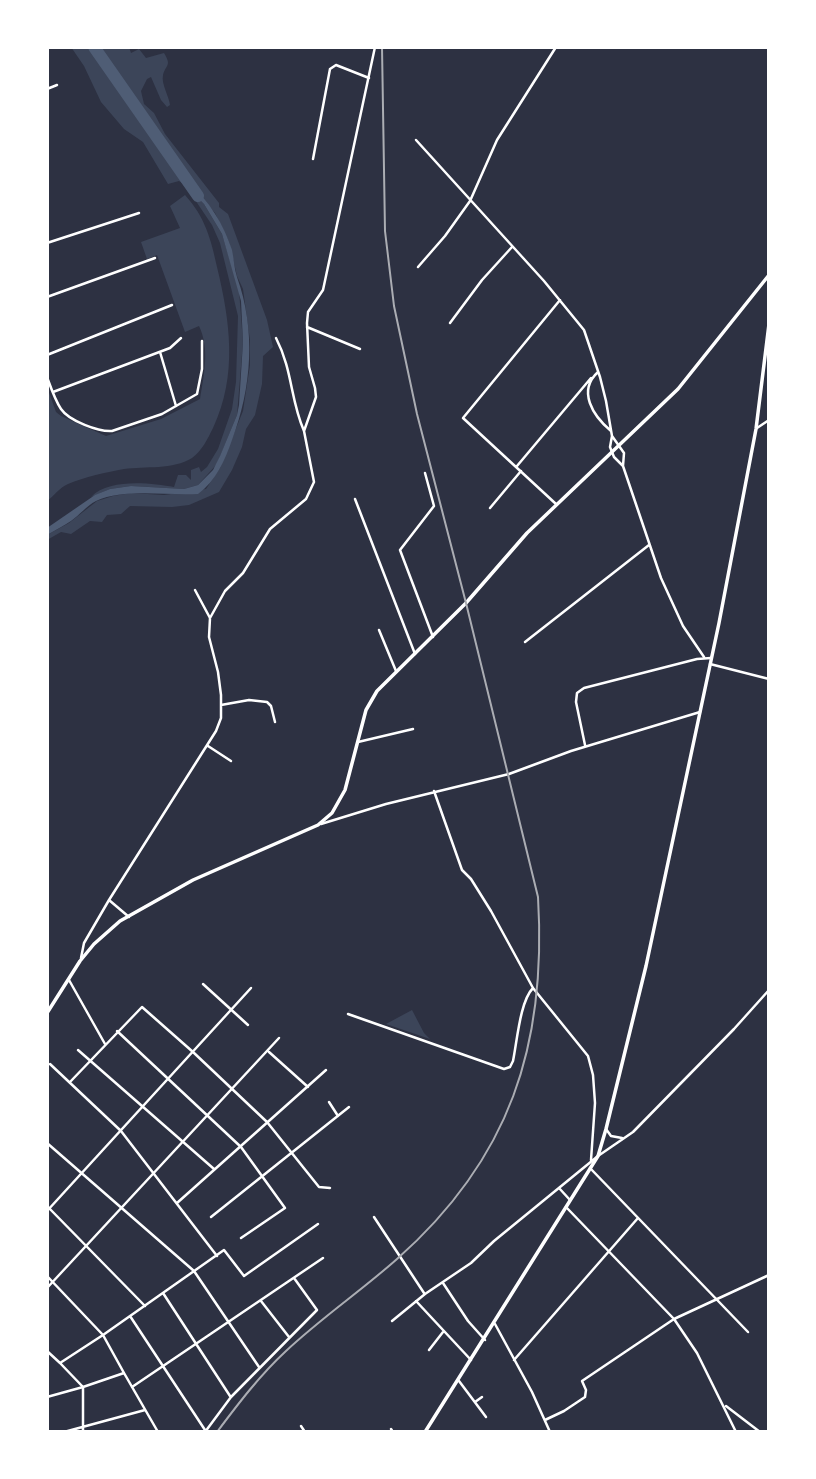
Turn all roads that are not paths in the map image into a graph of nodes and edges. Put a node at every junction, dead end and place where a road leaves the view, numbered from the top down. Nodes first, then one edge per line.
1 (375, 47) edge
2 (556, 47) edge
3 (369, 78) junction
4 (57, 85) dead end
5 (47, 89) edge
6 (416, 140) dead end
7 (313, 159) dead end
8 (470, 201) junction
9 (139, 214) dead end
10 (47, 243) edge
11 (512, 247) junction
12 (155, 258) dead end
13 (418, 267) dead end
14 (769, 275) edge
15 (47, 297) edge
16 (560, 300) junction
17 (172, 305) dead end
18 (450, 323) dead end
19 (769, 324) edge
20 (307, 327) junction
21 (181, 338) dead end
22 (276, 338) dead end
23 (202, 341) dead end
24 (360, 349) dead end
25 (160, 352) junction
26 (47, 355) edge
27 (598, 372) junction
28 (47, 377) edge
29 (591, 379) junction
30 (53, 392) junction
31 (176, 406) junction
32 (769, 420) edge
33 (757, 429) junction
34 (304, 431) junction
35 (611, 431) junction
36 (612, 436) junction
37 (620, 447) junction
38 (612, 454) junction
39 (517, 466) junction
40 (623, 466) junction
41 (521, 471) junction
42 (425, 473) dead end
43 (355, 499) dead end
44 (556, 504) junction
45 (490, 508) dead end
46 (649, 545) junction
47 (195, 590) dead end
48 (210, 618) junction
49 (379, 630) dead end
50 (433, 638) junction
51 (525, 642) dead end
52 (415, 654) junction
53 (704, 657) junction
54 (711, 661) junction
55 (396, 671) junction
56 (769, 679) edge
57 (221, 705) junction
58 (700, 712) junction
59 (275, 722) dead end
60 (413, 729) dead end
61 (358, 742) junction
62 (208, 746) junction
63 (585, 747) junction
64 (231, 761) dead end
65 (434, 791) junction
66 (318, 825) junction
67 (108, 900) junction
68 (130, 917) junction
69 (80, 961) junction
70 (69, 980) junction
71 (203, 984) dead end
72 (251, 988) dead end
73 (533, 988) junction
74 (769, 990) edge
75 (232, 1010) junction
76 (47, 1013) edge
77 (348, 1014) dead end
78 (248, 1025) dead end
79 (117, 1031) junction
80 (279, 1038) dead end
81 (105, 1044) junction
82 (78, 1050) dead end
83 (268, 1051) junction
84 (193, 1052) junction
85 (90, 1060) junction
86 (50, 1064) dead end
87 (326, 1070) dead end
88 (169, 1079) junction
89 (70, 1082) junction
90 (308, 1087) junction
91 (233, 1089) junction
92 (329, 1102) dead end
93 (143, 1107) junction
94 (349, 1107) dead end
95 (207, 1116) junction
96 (338, 1116) junction
97 (267, 1122) junction
98 (606, 1129) junction
99 (121, 1131) junction
100 (626, 1138) junction
101 (183, 1142) junction
102 (47, 1143) edge
103 (241, 1147) junction
104 (291, 1153) junction
105 (598, 1156) junction
106 (591, 1165) junction
107 (214, 1169) junction
108 (82, 1174) junction
109 (155, 1174) junction
110 (261, 1178) junction
111 (330, 1188) dead end
112 (559, 1188) junction
113 (570, 1200) junction
114 (177, 1203) junction
115 (566, 1207) junction
116 (48, 1208) edge
117 (121, 1209) junction
118 (211, 1217) dead end
119 (374, 1217) dead end
120 (639, 1218) junction
121 (318, 1224) dead end
122 (241, 1238) dead end
123 (86, 1246) junction
124 (609, 1252) junction
125 (216, 1256) junction
126 (323, 1258) dead end
127 (194, 1271) junction
128 (769, 1275) edge
129 (47, 1276) edge
130 (294, 1278) junction
131 (53, 1282) junction
132 (443, 1282) junction
133 (47, 1288) edge
134 (163, 1293) junction
135 (425, 1294) junction
136 (717, 1299) junction
137 (261, 1301) junction
138 (416, 1301) junction
139 (145, 1306) junction
140 (130, 1316) junction
141 (674, 1319) junction
142 (392, 1321) dead end
143 (229, 1322) junction
144 (495, 1324) junction
145 (443, 1332) junction
146 (748, 1332) dead end
147 (103, 1335) junction
148 (289, 1337) junction
149 (485, 1340) junction
150 (196, 1344) junction
151 (429, 1350) dead end
152 (47, 1351) edge
153 (471, 1360) junction
154 (514, 1360) junction
155 (60, 1363) junction
156 (163, 1367) junction
157 (259, 1367) junction
158 (124, 1373) junction
159 (459, 1381) junction
160 (83, 1387) junction
161 (132, 1387) junction
162 (231, 1396) junction
163 (47, 1397) edge
164 (482, 1397) dead end
165 (475, 1402) junction
166 (724, 1404) junction
167 (145, 1410) junction
168 (486, 1417) dead end
169 (545, 1420) junction
170 (301, 1426) dead end
171 (83, 1427) junction
172 (205, 1431) edge
173 (64, 1432) edge
174 (83, 1432) edge
175 (158, 1432) edge
176 (305, 1432) edge
177 (425, 1432) edge
178 (550, 1432) edge
179 (736, 1432) edge
180 (760, 1432) edge

1 - 3 street
2 - 8 street
3 - 7 street
3 - 20 street
4 - 5 street
6 - 8 street
8 - 11 street
8 - 13 street
9 - 10 street
11 - 16 street
11 - 18 street
12 - 15 street
14 - 37 main road
16 - 27 street
16 - 39 street
17 - 26 street
19 - 33 main road
20 - 24 street
20 - 34 street
21 - 25 street
22 - 34 street
23 - 31 street
25 - 30 street
25 - 31 street
27 - 29 street
27 - 35 street
28 - 30 street
29 - 35 street
29 - 39 street
30 - 31 street
32 - 33 street
33 - 54 main road
34 - 48 street
35 - 36 street
36 - 37 street
36 - 38 street
37 - 38 main road
37 - 40 street
38 - 40 street
38 - 44 main road
39 - 41 street
40 - 46 street
41 - 44 street
41 - 45 street
42 - 50 street
43 - 52 street
44 - 50 main road
46 - 51 street
46 - 53 street
47 - 48 street
48 - 57 street
49 - 55 street
50 - 52 main road
52 - 55 main road
53 - 54 street
53 - 63 street
54 - 56 street
54 - 58 main road
55 - 61 main road
57 - 59 street
57 - 62 street
58 - 63 street
58 - 98 main road
60 - 61 street
61 - 66 main road
62 - 64 street
62 - 67 street
63 - 65 street
65 - 66 street
65 - 73 street
66 - 68 main road
67 - 68 street
67 - 69 street
68 - 69 main road
69 - 70 main road
70 - 76 main road
70 - 81 street
71 - 75 street
72 - 75 street
73 - 77 street
73 - 106 street
74 - 100 street
75 - 78 street
75 - 84 street
79 - 81 street
79 - 84 street
79 - 88 street
80 - 83 street
81 - 85 street
82 - 85 street
83 - 90 street
83 - 91 street
84 - 88 street
84 - 91 street
85 - 89 street
85 - 93 street
86 - 89 street
87 - 90 street
88 - 93 street
88 - 95 street
89 - 99 street
90 - 97 street
91 - 95 street
91 - 97 street
92 - 96 street
93 - 99 street
93 - 101 street
94 - 96 street
95 - 101 street
95 - 103 street
96 - 104 street
97 - 103 street
97 - 104 street
98 - 100 street
98 - 105 main road
99 - 108 street
99 - 109 street
100 - 105 street
101 - 107 street
101 - 109 street
102 - 108 street
103 - 107 street
103 - 110 street
104 - 110 street
104 - 111 street
105 - 106 main road
106 - 112 street
106 - 113 main road
106 - 120 street
107 - 114 street
108 - 116 street
108 - 117 street
109 - 114 street
109 - 117 street
110 - 118 street
110 - 122 street
112 - 113 street
112 - 132 street
113 - 115 main road
114 - 125 street
115 - 124 street
115 - 144 main road
116 - 123 street
117 - 123 street
117 - 127 street
119 - 135 street
120 - 124 street
120 - 136 street
121 - 125 street
123 - 131 street
123 - 139 street
124 - 141 street
124 - 154 street
125 - 127 street
126 - 130 street
127 - 134 street
127 - 143 street
128 - 136 street
129 - 131 street
130 - 137 street
130 - 148 street
131 - 133 street
131 - 147 street
132 - 135 street
132 - 149 street
134 - 139 street
134 - 150 street
135 - 138 street
136 - 141 street
136 - 146 street
137 - 143 street
137 - 148 street
138 - 142 street
138 - 145 street
139 - 140 street
140 - 147 street
140 - 156 street
141 - 166 street
141 - 169 street
143 - 150 street
143 - 157 street
144 - 149 main road
144 - 154 street
145 - 151 street
145 - 153 street
147 - 155 street
147 - 158 street
148 - 157 street
149 - 153 main road
150 - 156 street
150 - 162 street
152 - 155 street
153 - 159 main road
154 - 169 street
155 - 160 street
156 - 161 street
156 - 172 street
157 - 162 street
158 - 160 street
158 - 161 street
159 - 165 street
159 - 177 main road
160 - 163 street
160 - 171 street
161 - 167 street
162 - 172 street
164 - 165 street
165 - 168 street
166 - 179 street
166 - 180 street
167 - 171 street
167 - 175 street
169 - 178 street
170 - 176 street
171 - 173 street
171 - 174 street

